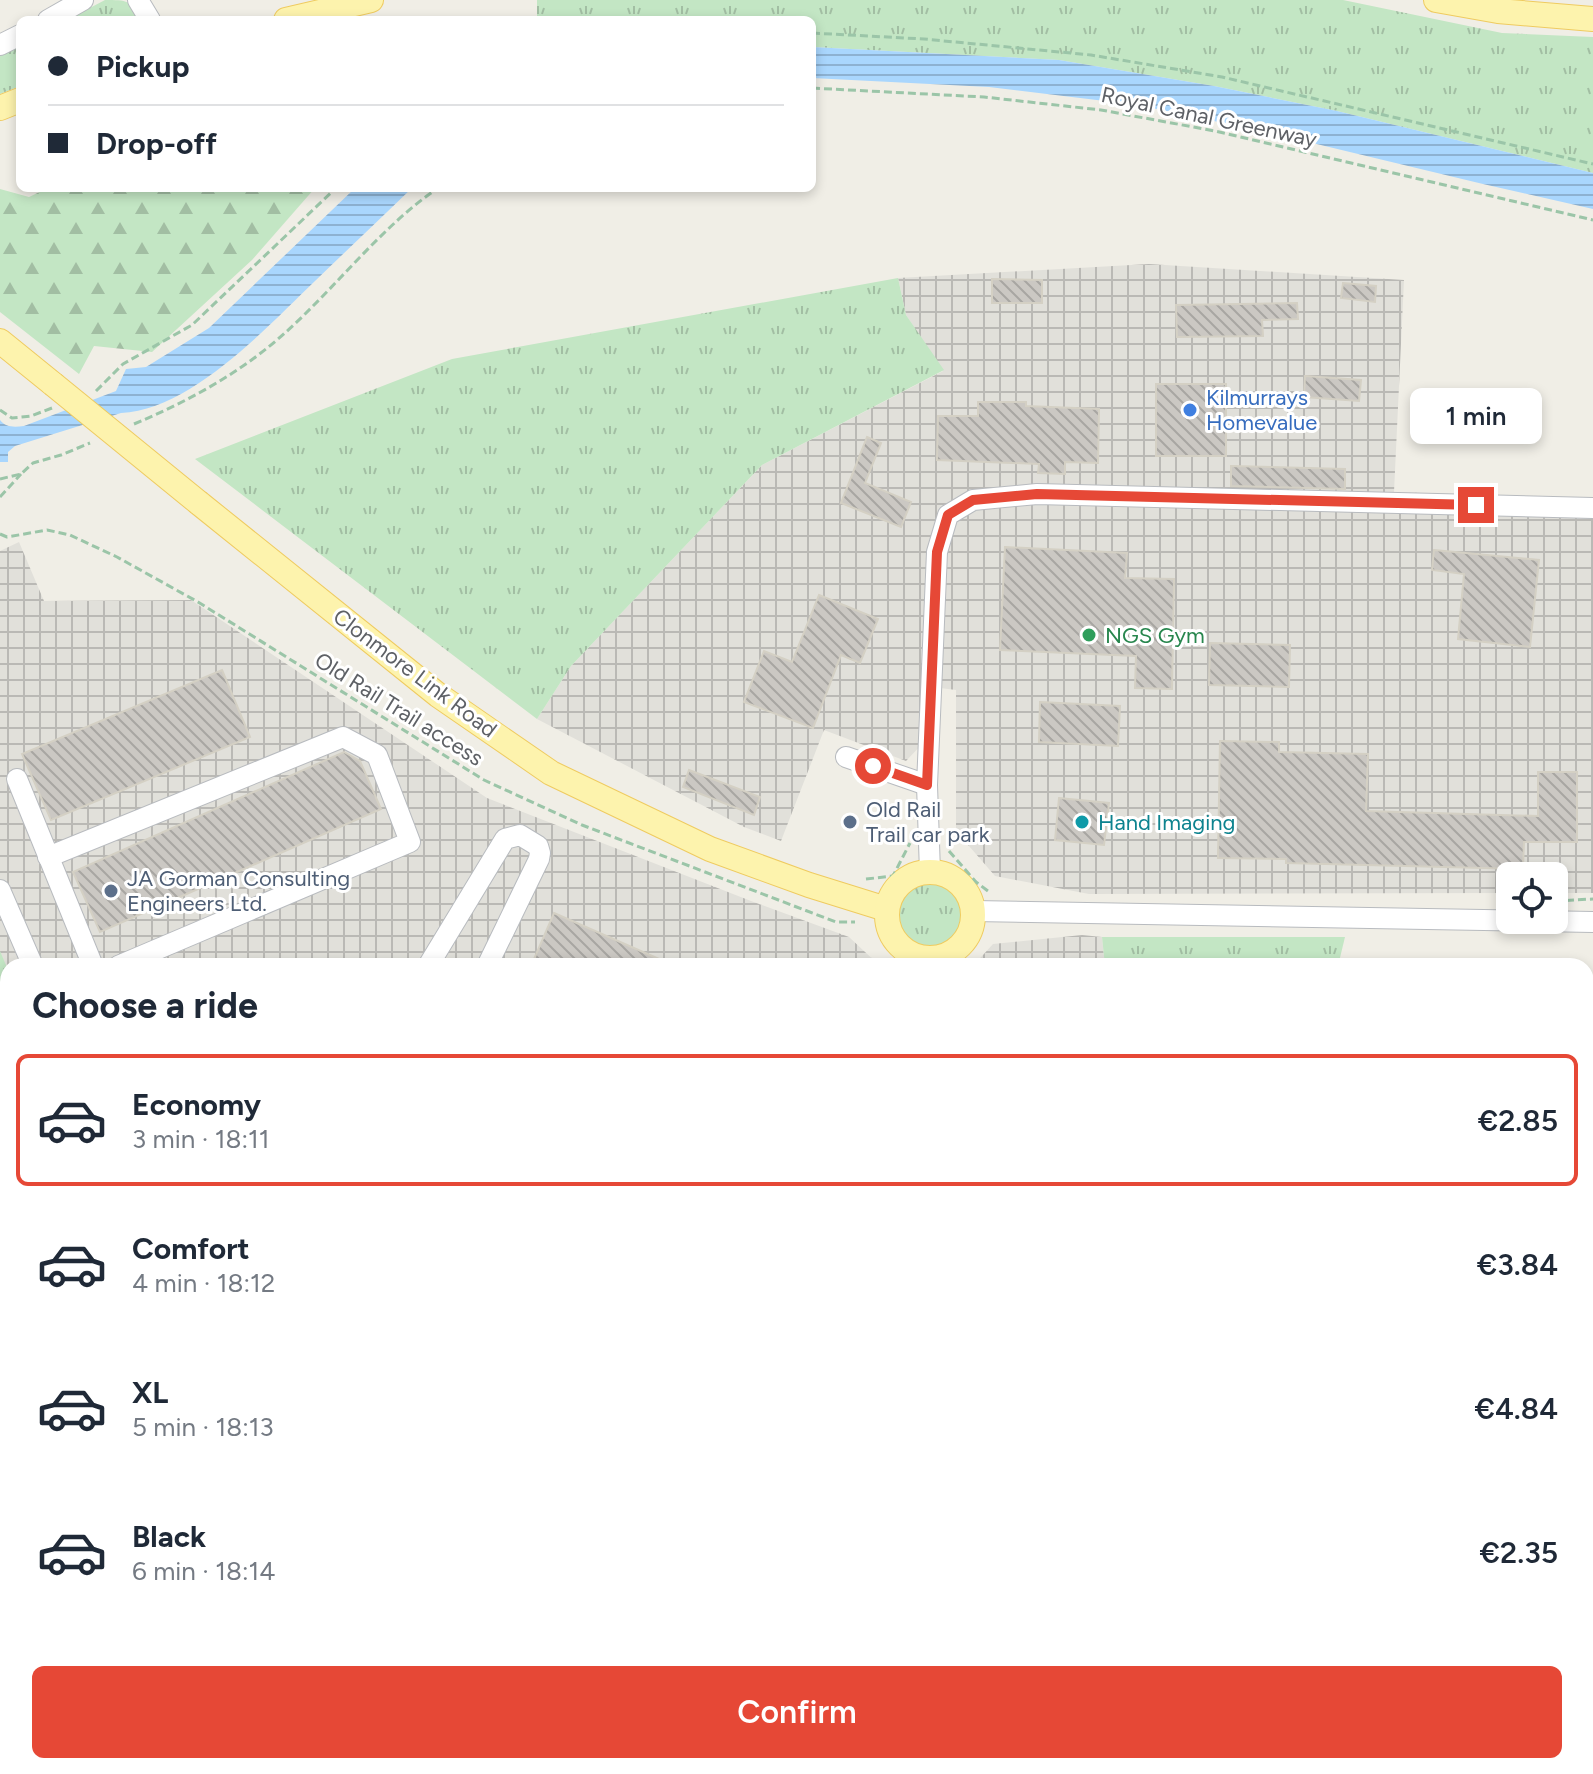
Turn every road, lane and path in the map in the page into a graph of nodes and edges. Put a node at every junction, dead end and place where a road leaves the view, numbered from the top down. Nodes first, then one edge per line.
1 (83, 0) edge
2 (371, 0) edge
3 (1436, 0) edge
4 (55, 16) edge
5 (303, 16) edge
6 (1593, 19) edge
7 (816, 33) edge
8 (816, 88) edge
9 (1593, 164) edge
10 (332, 192) edge
11 (433, 192) edge
12 (1593, 220) edge
13 (0, 341) edge
14 (97, 391) dead end
15 (55, 395) junction
16 (0, 410) edge
17 (128, 427) dead end
18 (101, 438) dead end
19 (21, 474) junction
20 (0, 479) edge
21 (0, 497) edge
22 (1593, 508) edge
23 (0, 534) edge
24 (846, 757) dead end
25 (17, 779) dead end
26 (927, 785) junction
27 (48, 857) junction
28 (930, 872) junction
29 (0, 890) edge
30 (1593, 899) edge
31 (1568, 900) edge
32 (973, 911) junction
33 (887, 916) junction
34 (1593, 922) edge
35 (30, 958) edge
36 (90, 958) edge
37 (137, 958) edge
38 (433, 958) edge
39 (491, 958) edge
40 (918, 958) edge
41 (940, 958) edge

1 - 4 street
2 - 5 main road
3 - 6 main road
7 - 9 path
8 - 12 path, Royal Canal Greenway
10 - 14 path
11 - 17 path
13 - 15 main road, Clonmore Link Road
15 - 16 path
15 - 33 main road, Clonmore Link Road, bridge
18 - 19 path
19 - 20 path
19 - 21 path
22 - 26 street
23 - 33 path, Old Rail Trail access
24 - 26 street
25 - 27 street
26 - 28 street
27 - 36 street
27 - 37 street
28 - 32 main road
28 - 33 main road
29 - 35 street
30 - 31 path
32 - 34 street
32 - 41 main road
33 - 40 main road
38 - 39 street

